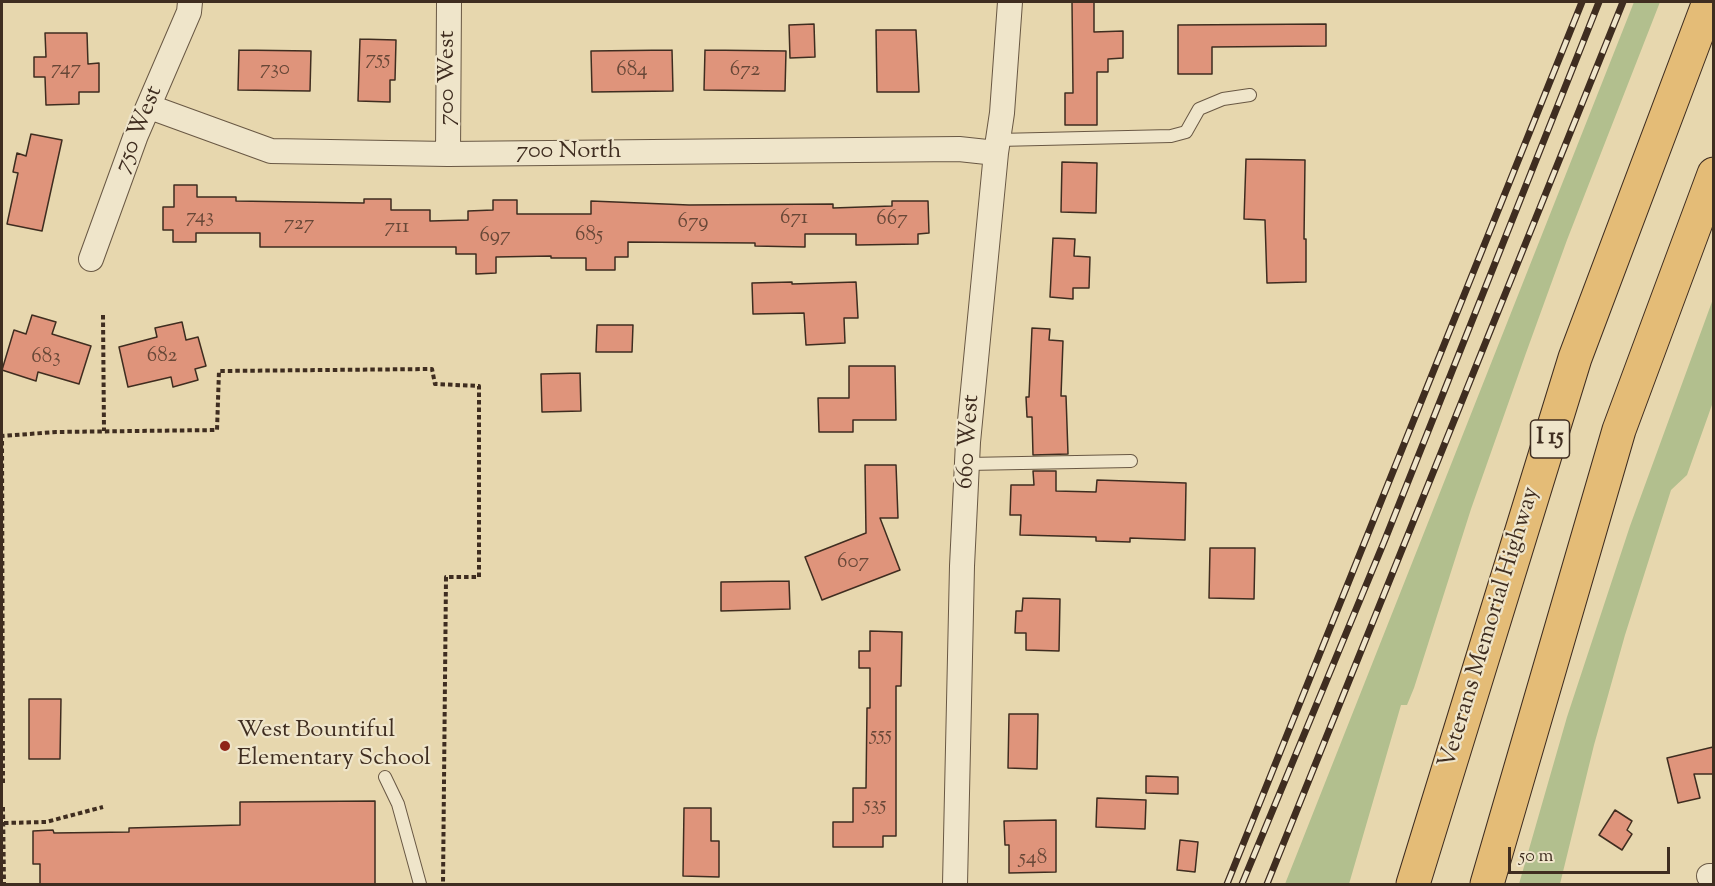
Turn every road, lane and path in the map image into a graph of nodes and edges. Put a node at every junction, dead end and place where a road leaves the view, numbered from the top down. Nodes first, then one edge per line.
1 (190, 2) edge
2 (449, 2) edge
3 (1010, 2) edge
4 (1709, 2) edge
5 (1250, 95) dead end
6 (150, 106) junction
7 (997, 147) junction
8 (448, 154) junction
9 (1713, 174) edge
10 (91, 259) dead end
11 (103, 315) dead end
12 (104, 431) junction
13 (1131, 460) dead end
14 (967, 464) junction
15 (2, 735) edge
16 (386, 777) dead end
17 (3, 783) dead end
18 (3, 807) dead end
19 (104, 807) dead end
20 (3, 823) junction
21 (3, 885) edge
22 (420, 885) edge
23 (442, 885) edge
24 (955, 885) edge
25 (1413, 885) edge
26 (1486, 885) edge

1 - 6 street, 750 West
2 - 8 street, 700 West
3 - 7 street, 660 West
4 - 25 highway, Veterans Memorial Highway / I 15
5 - 7 lane
6 - 8 street, 700 North
6 - 10 street, 750 West
7 - 8 street, 700 North
7 - 14 street, 660 West
9 - 26 highway
11 - 12 path
12 - 15 path
12 - 23 path
13 - 14 lane
14 - 24 street, 660 West
15 - 17 path
16 - 22 lane
18 - 20 path
19 - 20 path
20 - 21 path

